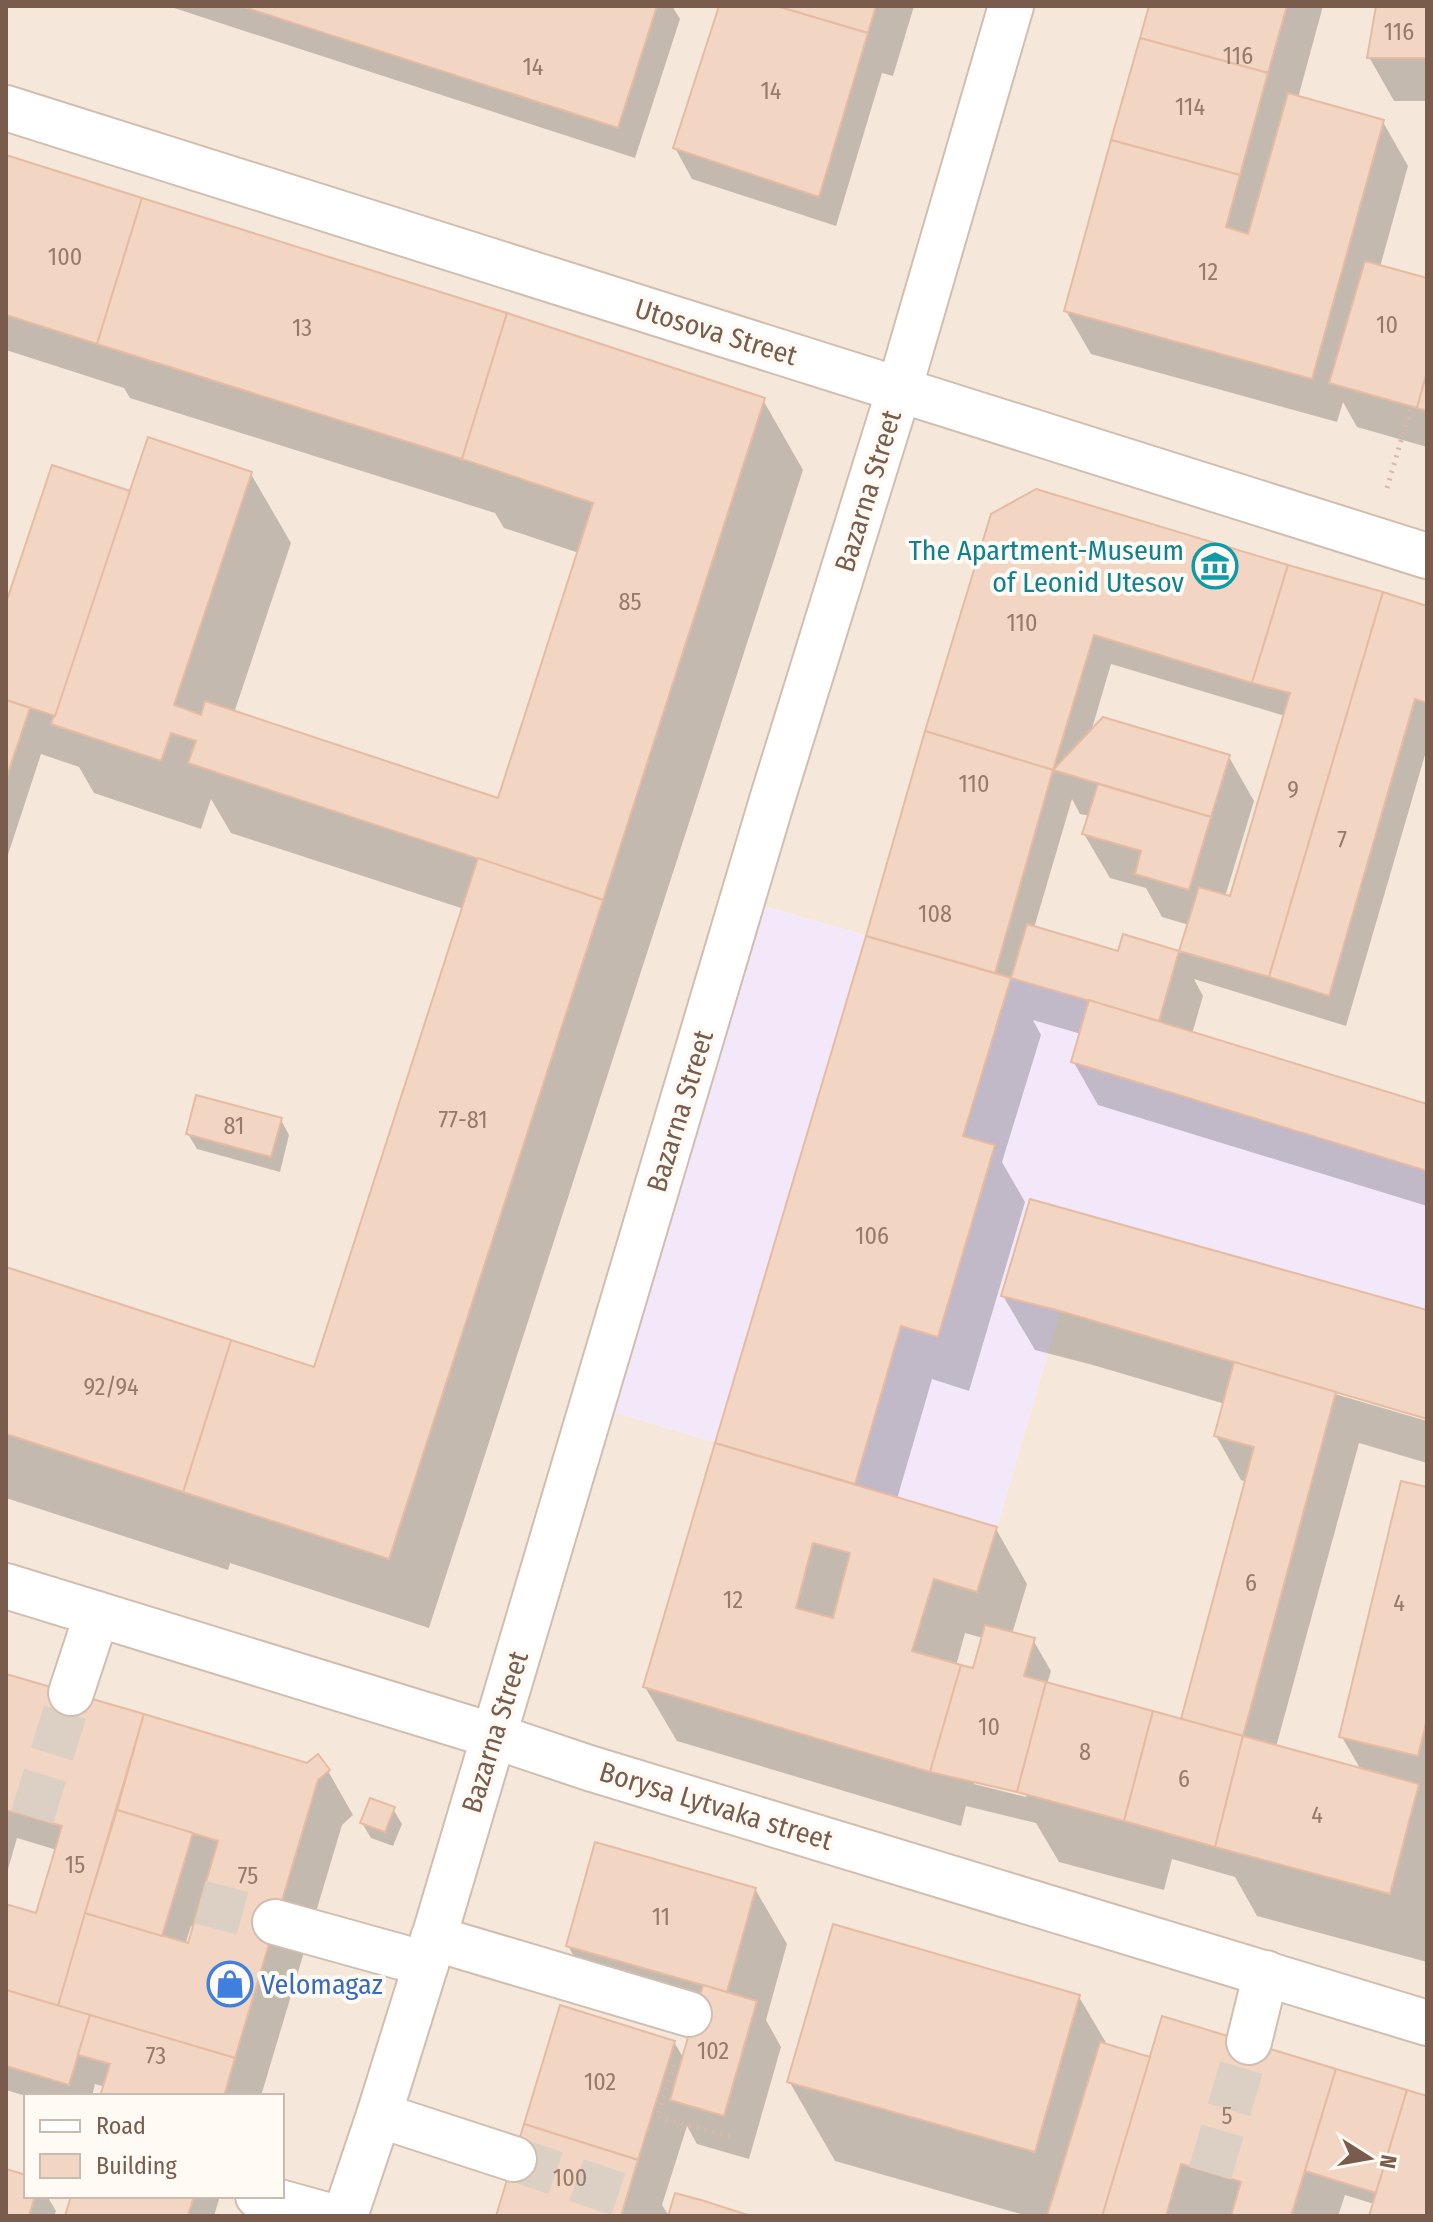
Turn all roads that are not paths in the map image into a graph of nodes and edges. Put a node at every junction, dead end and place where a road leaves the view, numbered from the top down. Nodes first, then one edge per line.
1 (1011, 6) edge
2 (6, 108) edge
3 (899, 390) junction
4 (1427, 556) edge
5 (6, 1586) edge
6 (97, 1614) junction
7 (71, 1693) tunnel mouth
8 (494, 1736) junction
9 (275, 1922) tunnel mouth
10 (429, 1951) junction
11 (1266, 1973) junction
12 (689, 2014) road end
13 (1427, 2023) edge
14 (1249, 2042) tunnel mouth
15 (379, 2115) junction
16 (514, 2159) tunnel mouth
17 (265, 2198) edge
18 (330, 2216) edge
19 (345, 2216) edge

1 - 3 street, Bazarna Street
2 - 3 street, Utosova Street
3 - 4 street, Utosova Street
3 - 8 street, Bazarna Street
5 - 6 street, Borysa Lytvaka street
6 - 7 street
6 - 8 street, Borysa Lytvaka street
8 - 10 street, Bazarna Street
8 - 11 street, Borysa Lytvaka street
9 - 10 street
10 - 12 street
10 - 15 street, Bazarna Street
11 - 13 street, Borysa Lytvaka street
11 - 14 street
15 - 16 street
15 - 19 street, Bazarna Street
17 - 18 street

